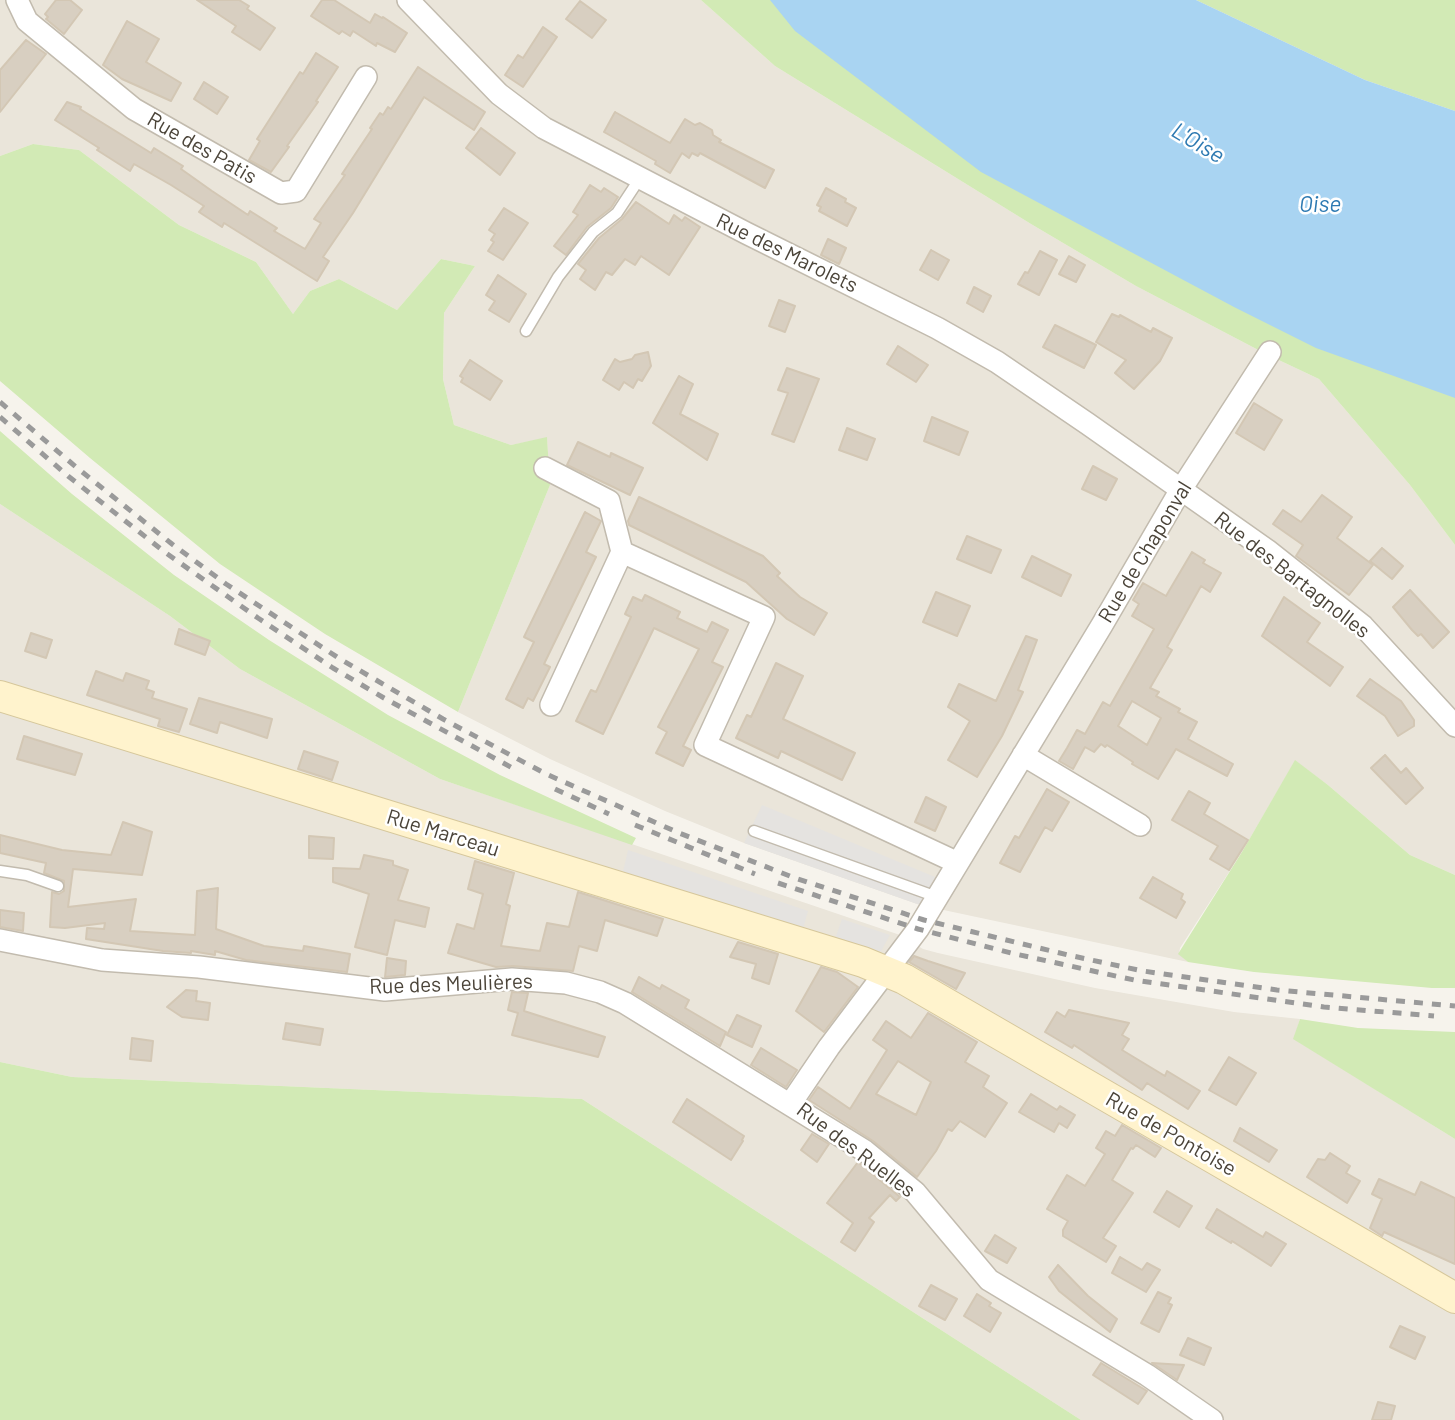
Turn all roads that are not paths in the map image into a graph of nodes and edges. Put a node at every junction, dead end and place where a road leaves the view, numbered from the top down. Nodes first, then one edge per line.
1 (17, 0) edge
2 (408, 0) edge
3 (366, 77) dead end
4 (640, 178) junction
5 (526, 331) dead end
6 (1270, 352) dead end
7 (545, 468) dead end
8 (1180, 491) junction
9 (622, 552) junction
10 (0, 696) edge
11 (551, 705) dead end
12 (1455, 726) edge
13 (1023, 755) junction
14 (1140, 825) dead end
15 (754, 831) dead end
16 (958, 863) junction
17 (0, 871) edge
18 (58, 886) dead end
19 (937, 897) junction
20 (0, 940) edge
21 (886, 972) junction
22 (791, 1103) junction
23 (1455, 1298) edge
24 (1212, 1420) edge

1 - 3 street, Rue des Patis
2 - 4 street, Rue des Marolets
4 - 5 lane
4 - 8 street, Rue des Marolets
6 - 8 street, Rue de Chaponval
7 - 9 street
8 - 12 street, Rue des Bartagnolles
8 - 13 street, Rue de Chaponval
9 - 11 street
9 - 16 street
10 - 21 main road, Rue Marceau
13 - 14 street
13 - 16 street, Rue de Chaponval
15 - 19 lane
16 - 19 street, Rue de Chaponval
17 - 18 lane
19 - 21 street, Rue de Chaponval
20 - 22 street, Rue des Meulières
21 - 22 street, Rue des Ruelles
21 - 23 main road, Rue de Pontoise
22 - 24 street, Rue des Ruelles

